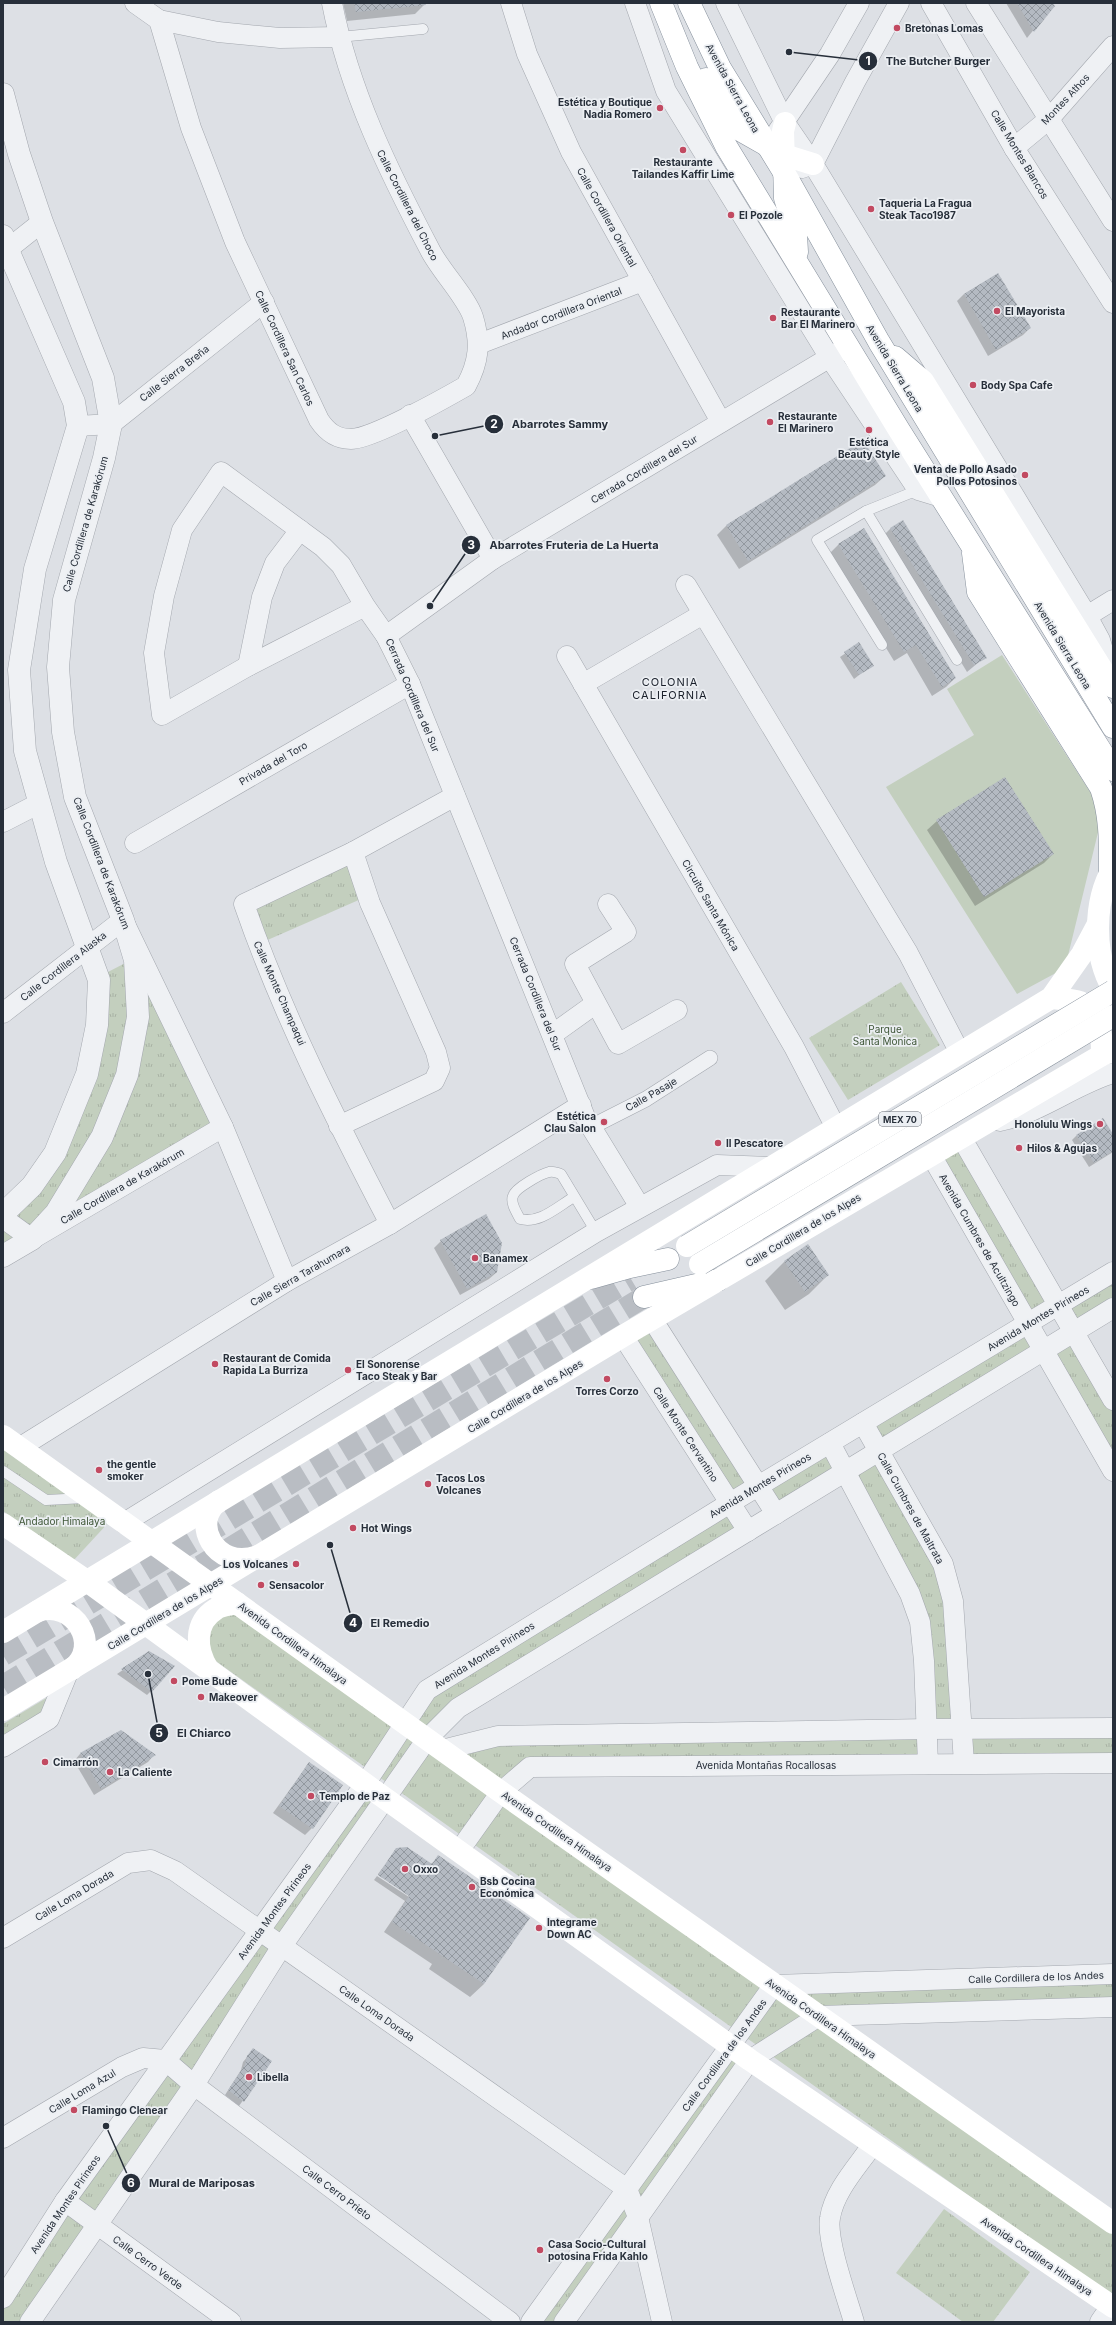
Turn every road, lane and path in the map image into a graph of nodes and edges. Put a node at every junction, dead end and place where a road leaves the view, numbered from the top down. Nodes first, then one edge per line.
1 (135, 3) edge
2 (332, 3) edge
3 (511, 3) edge
4 (635, 3) edge
5 (661, 3) edge
6 (689, 3) edge
7 (726, 3) edge
8 (859, 3) edge
9 (899, 3) edge
10 (931, 3) edge
11 (976, 3) edge
12 (159, 20) junction
13 (423, 29) dead end
14 (339, 37) junction
15 (1113, 46) edge
16 (687, 67) junction
17 (3, 94) edge
18 (1049, 119) junction
19 (785, 123) junction
20 (765, 145) junction
21 (1014, 148) junction
22 (813, 164) junction
23 (784, 165) junction
24 (1113, 221) edge
25 (42, 222) junction
26 (4, 246) edge
27 (796, 258) junction
28 (643, 281) junction
29 (264, 302) junction
30 (1113, 303) edge
31 (879, 342) junction
32 (479, 344) junction
33 (839, 352) junction
34 (410, 415) junction
35 (721, 422) junction
36 (111, 424) junction
37 (78, 426) junction
38 (918, 490) junction
39 (941, 497) junction
40 (866, 511) junction
41 (300, 530) junction
42 (972, 548) junction
43 (493, 559) junction
44 (686, 585) dead end
45 (1113, 600) edge
46 (365, 606) junction
47 (703, 614) junction
48 (1087, 616) junction
49 (386, 636) junction
50 (1107, 636) edge
51 (882, 645) dead end
52 (567, 656) dead end
53 (957, 660) dead end
54 (248, 666) junction
55 (410, 684) junction
56 (583, 684) junction
57 (1113, 686) edge
58 (1113, 727) edge
59 (1113, 770) edge
60 (455, 796) junction
61 (38, 804) junction
62 (3, 822) edge
63 (135, 843) dead end
64 (353, 852) junction
65 (1111, 871) edge
66 (608, 904) dead end
67 (123, 920) junction
68 (1098, 924) junction
69 (88, 946) junction
70 (1113, 990) edge
71 (1051, 998) junction
72 (595, 1004) junction
73 (677, 1010) dead end
74 (3, 1013) edge
75 (1113, 1016) edge
76 (553, 1034) junction
77 (960, 1053) junction
78 (710, 1058) dead end
79 (1109, 1059) edge
80 (581, 1105) junction
81 (339, 1126) junction
82 (223, 1127) junction
83 (591, 1127) junction
84 (836, 1128) junction
85 (961, 1137) junction
86 (930, 1155) junction
87 (771, 1167) junction
88 (574, 1197) junction
89 (640, 1207) junction
90 (3, 1214) edge
91 (3, 1218) edge
92 (390, 1224) junction
93 (596, 1232) junction
94 (32, 1238) junction
95 (3, 1256) edge
96 (668, 1259) junction
97 (1113, 1272) edge
98 (591, 1278) junction
99 (631, 1279) tunnel mouth
100 (718, 1280) junction
101 (287, 1281) junction
102 (1059, 1305) junction
103 (1113, 1308) edge
104 (652, 1319) junction
105 (1028, 1323) junction
106 (1075, 1332) junction
107 (623, 1336) junction
108 (1044, 1350) junction
109 (1113, 1400) edge
110 (863, 1423) junction
111 (11, 1442) edge
112 (830, 1443) junction
113 (879, 1451) junction
114 (3, 1471) edge
115 (845, 1471) junction
116 (1113, 1471) edge
117 (758, 1486) junction
118 (89, 1498) junction
119 (222, 1500) junction
120 (730, 1503) junction
121 (143, 1511) junction
122 (776, 1514) junction
123 (124, 1523) junction
124 (3, 1524) edge
125 (748, 1531) junction
126 (151, 1543) junction
127 (265, 1554) junction
128 (87, 1581) junction
129 (212, 1585) junction
130 (237, 1603) junction
131 (38, 1611) junction
132 (146, 1624) junction
133 (3, 1632) edge
134 (208, 1669) junction
135 (69, 1670) junction
136 (3, 1710) edge
137 (405, 1723) junction
138 (962, 1728) junction
139 (1113, 1728) edge
140 (928, 1729) junction
141 (435, 1744) junction
142 (3, 1747) edge
143 (964, 1763) junction
144 (1113, 1763) edge
145 (928, 1764) junction
146 (365, 1784) junction
147 (501, 1792) junction
148 (386, 1798) junction
149 (459, 1851) junction
150 (260, 1931) junction
151 (3, 1938) edge
152 (282, 1946) junction
153 (1113, 1974) edge
154 (774, 1985) junction
155 (1113, 2007) edge
156 (819, 2016) junction
157 (731, 2046) junction
158 (165, 2060) junction
159 (750, 2060) junction
160 (194, 2085) junction
161 (3, 2138) edge
162 (873, 2144) junction
163 (627, 2189) junction
164 (65, 2202) junction
165 (638, 2217) junction
166 (1113, 2223) edge
167 (97, 2225) junction
168 (3, 2298) edge
169 (1109, 2309) edge
170 (30, 2322) edge
171 (231, 2322) edge
172 (510, 2322) edge
173 (531, 2322) edge
174 (564, 2322) edge
175 (662, 2322) edge
176 (854, 2322) edge

1 - 12 street
2 - 14 street, Calle Cordillera del Choco
3 - 28 street, Calle Cordillera Oriental
4 - 33 street
5 - 16 main road
6 - 20 main road, Avenida Sierra Leona
7 - 19 street
8 - 19 street
9 - 22 street
10 - 21 street, Calle Montes Blancos
11 - 18 street
12 - 14 street
12 - 29 street, Calle Cordillera San Carlos
13 - 14 lane
14 - 32 street, Calle Cordillera del Choco
15 - 18 street, Montes Athos
16 - 20 main road
16 - 27 main road
17 - 25 street, Calle Cordillera de Karakórum
18 - 21 street, Montes Athos
18 - 24 street
19 - 20 street
19 - 22 street
19 - 23 main road
20 - 23 main road, Avenida Sierra Leona
21 - 30 street, Calle Montes Blancos
22 - 23 main road
22 - 48 street
23 - 27 main road
23 - 31 main road, Avenida Sierra Leona
25 - 26 street
25 - 36 street, Calle Cordillera de Karakórum
26 - 37 street
27 - 33 main road
28 - 32 street, Andador Cordillera Oriental
28 - 35 street, Calle Cordillera Oriental
29 - 34 street, Calle Cordillera San Carlos
29 - 36 street, Calle Sierra Breña
31 - 57 main road
31 - 58 main road, Avenida Sierra Leona
32 - 34 street, Calle Cordillera del Choco
33 - 35 street, Cerrada Cordillera del Sur
33 - 38 street
33 - 39 main road
34 - 43 street
35 - 43 street, Cerrada Cordillera del Sur
36 - 37 street
36 - 67 street, Calle Cordillera de Karakórum
37 - 61 street
38 - 39 street
38 - 40 lane
39 - 42 main road
40 - 51 lane
40 - 53 lane
41 - 46 street
41 - 54 street
41 - 54 street
42 - 59 main road
42 - 65 main road
43 - 49 street, Cerrada Cordillera del Sur
44 - 47 street
45 - 48 street
46 - 49 street
46 - 54 street
47 - 56 street
47 - 77 street
48 - 50 street
49 - 55 street, Cerrada Cordillera del Sur
50 - 57 street
52 - 56 street, Circuito Santa Mónica
55 - 60 street, Cerrada Cordillera del Sur
55 - 63 street, Privada del Toro
56 - 84 street, Circuito Santa Mónica
60 - 64 street, Calle Monte Champaqui
60 - 76 street, Cerrada Cordillera del Sur
61 - 62 street
61 - 69 street
64 - 81 street
64 - 81 street, Calle Monte Champaqui
65 - 68 main road
66 - 72 street
67 - 69 street, Calle Cordillera Alaska
67 - 82 street, Calle Cordillera de Karakórum
67 - 94 street
68 - 70 main road
68 - 71 main road
69 - 74 street, Calle Cordillera Alaska
69 - 90 street
70 - 96 main road, MEX 70, bridge
71 - 77 main road
71 - 79 main road
72 - 73 street
72 - 76 street
75 - 100 main road, MEX 70, bridge
76 - 80 street, Cerrada Cordillera del Sur
77 - 84 main road
78 - 83 street, Calle Pasaje
79 - 85 main road, Calle Cordillera de los Alpes
80 - 83 street, Cerrada Cordillera del Sur
80 - 92 street, Calle Sierra Tarahumara
81 - 92 street, Calle Monte Champaqui
82 - 94 street, Calle Cordillera de Karakórum
82 - 101 street
83 - 89 street, Cerrada Cordillera del Sur
84 - 87 main road
85 - 86 main road, Calle Cordillera de los Alpes
85 - 102 street
86 - 100 main road, Calle Cordillera de los Alpes
86 - 105 street, Avenida Cumbres de Acultzingo
87 - 89 street
87 - 98 main road
88 - 88 lane
88 - 93 lane
89 - 93 street
91 - 94 street
92 - 101 street, Calle Sierra Tarahumara
93 - 121 street
94 - 95 street
96 - 98 main road
96 - 99 main road, MEX 70
97 - 102 street, Avenida Montes Pirineos
98 - 119 main road
100 - 104 main road, Calle Cordillera de los Alpes
101 - 111 street, Calle Sierra Tarahumara
102 - 105 street, Avenida Montes Pirineos
102 - 106 street
103 - 106 street
104 - 107 main road, Calle Cordillera de los Alpes
104 - 117 street
105 - 108 street, Avenida Cumbres de Acultzingo
105 - 110 street, Avenida Montes Pirineos
106 - 108 street
106 - 109 street
107 - 120 street, Calle Monte Cervantino
107 - 127 main road, Calle Cordillera de los Alpes
108 - 113 street
108 - 116 street, Avenida Cumbres de Acultzingo
110 - 112 street, Avenida Montes Pirineos
110 - 113 street, Calle Cumbres de Maltrata
111 - 118 main road, Avenida Cordillera Himalaya
112 - 115 street
112 - 117 street, Avenida Montes Pirineos
113 - 115 street
113 - 138 street, Calle Cumbres de Maltrata
114 - 118 lane
115 - 122 street
115 - 140 street
117 - 120 street, Avenida Montes Pirineos
117 - 122 street
118 - 123 main road, Avenida Cordillera Himalaya
119 - 126 main road
119 - 127 main road
120 - 125 street, Calle Monte Cervantino
120 - 137 street, Avenida Montes Pirineos
121 - 123 street
121 - 126 street
122 - 125 street
123 - 126 main road, Avenida Cordillera Himalaya
124 - 128 main road, Avenida Cordillera Himalaya
125 - 141 street
126 - 128 main road
126 - 129 main road, Avenida Cordillera Himalaya
127 - 129 main road, Calle Cordillera de los Alpes
128 - 131 main road
128 - 132 main road, Avenida Cordillera Himalaya
129 - 130 main road, Avenida Cordillera Himalaya
129 - 132 main road, Calle Cordillera de los Alpes
130 - 134 main road
130 - 137 main road, Avenida Cordillera Himalaya
131 - 133 main road
131 - 135 main road
132 - 134 main road, Avenida Cordillera Himalaya
132 - 135 main road, Calle Cordillera de los Alpes
134 - 146 main road, Avenida Cordillera Himalaya
135 - 136 main road, Calle Cordillera de los Alpes
135 - 142 street
137 - 141 main road, Avenida Cordillera Himalaya
137 - 146 street, Avenida Montes Pirineos
138 - 139 street
138 - 140 street
138 - 143 street, Calle Cumbres de Maltrata
140 - 141 street
140 - 145 street
141 - 147 main road, Avenida Cordillera Himalaya
141 - 148 street
143 - 144 street, Avenida Montañas Rocallosas
143 - 145 street, Avenida Montañas Rocallosas
145 - 147 street, Avenida Montañas Rocallosas
146 - 148 main road, Avenida Cordillera Himalaya
146 - 150 street, Avenida Montes Pirineos
147 - 149 street, Avenida Montañas Rocallosas
147 - 154 main road, Avenida Cordillera Himalaya
148 - 149 main road, Avenida Cordillera Himalaya
148 - 152 street
149 - 157 main road, Avenida Cordillera Himalaya
150 - 151 street, Calle Loma Dorada
150 - 152 street, Calle Loma Dorada
150 - 158 street, Avenida Montes Pirineos
152 - 160 street
152 - 163 street, Calle Loma Dorada
153 - 154 street, Calle Cordillera de los Andes
154 - 156 main road, Avenida Cordillera Himalaya
154 - 157 street, Calle Cordillera de los Andes
155 - 156 street
156 - 159 street
156 - 166 main road, Avenida Cordillera Himalaya
157 - 159 main road, Avenida Cordillera Himalaya
157 - 163 street, Calle Cordillera de los Andes
158 - 160 street, Calle Cerro Prieto
158 - 161 street, Calle Loma Azul
158 - 164 street, Avenida Montes Pirineos
159 - 162 main road, Avenida Cordillera Himalaya
159 - 165 street
160 - 167 street
160 - 172 street, Calle Cerro Prieto
162 - 169 main road, Avenida Cordillera Himalaya
162 - 176 street
163 - 165 street
163 - 173 street, Calle Cordillera de los Andes
164 - 167 street, Calle Cerro Verde
164 - 168 street, Avenida Montes Pirineos
165 - 174 street
165 - 175 street
167 - 170 street
167 - 171 street, Calle Cerro Verde

